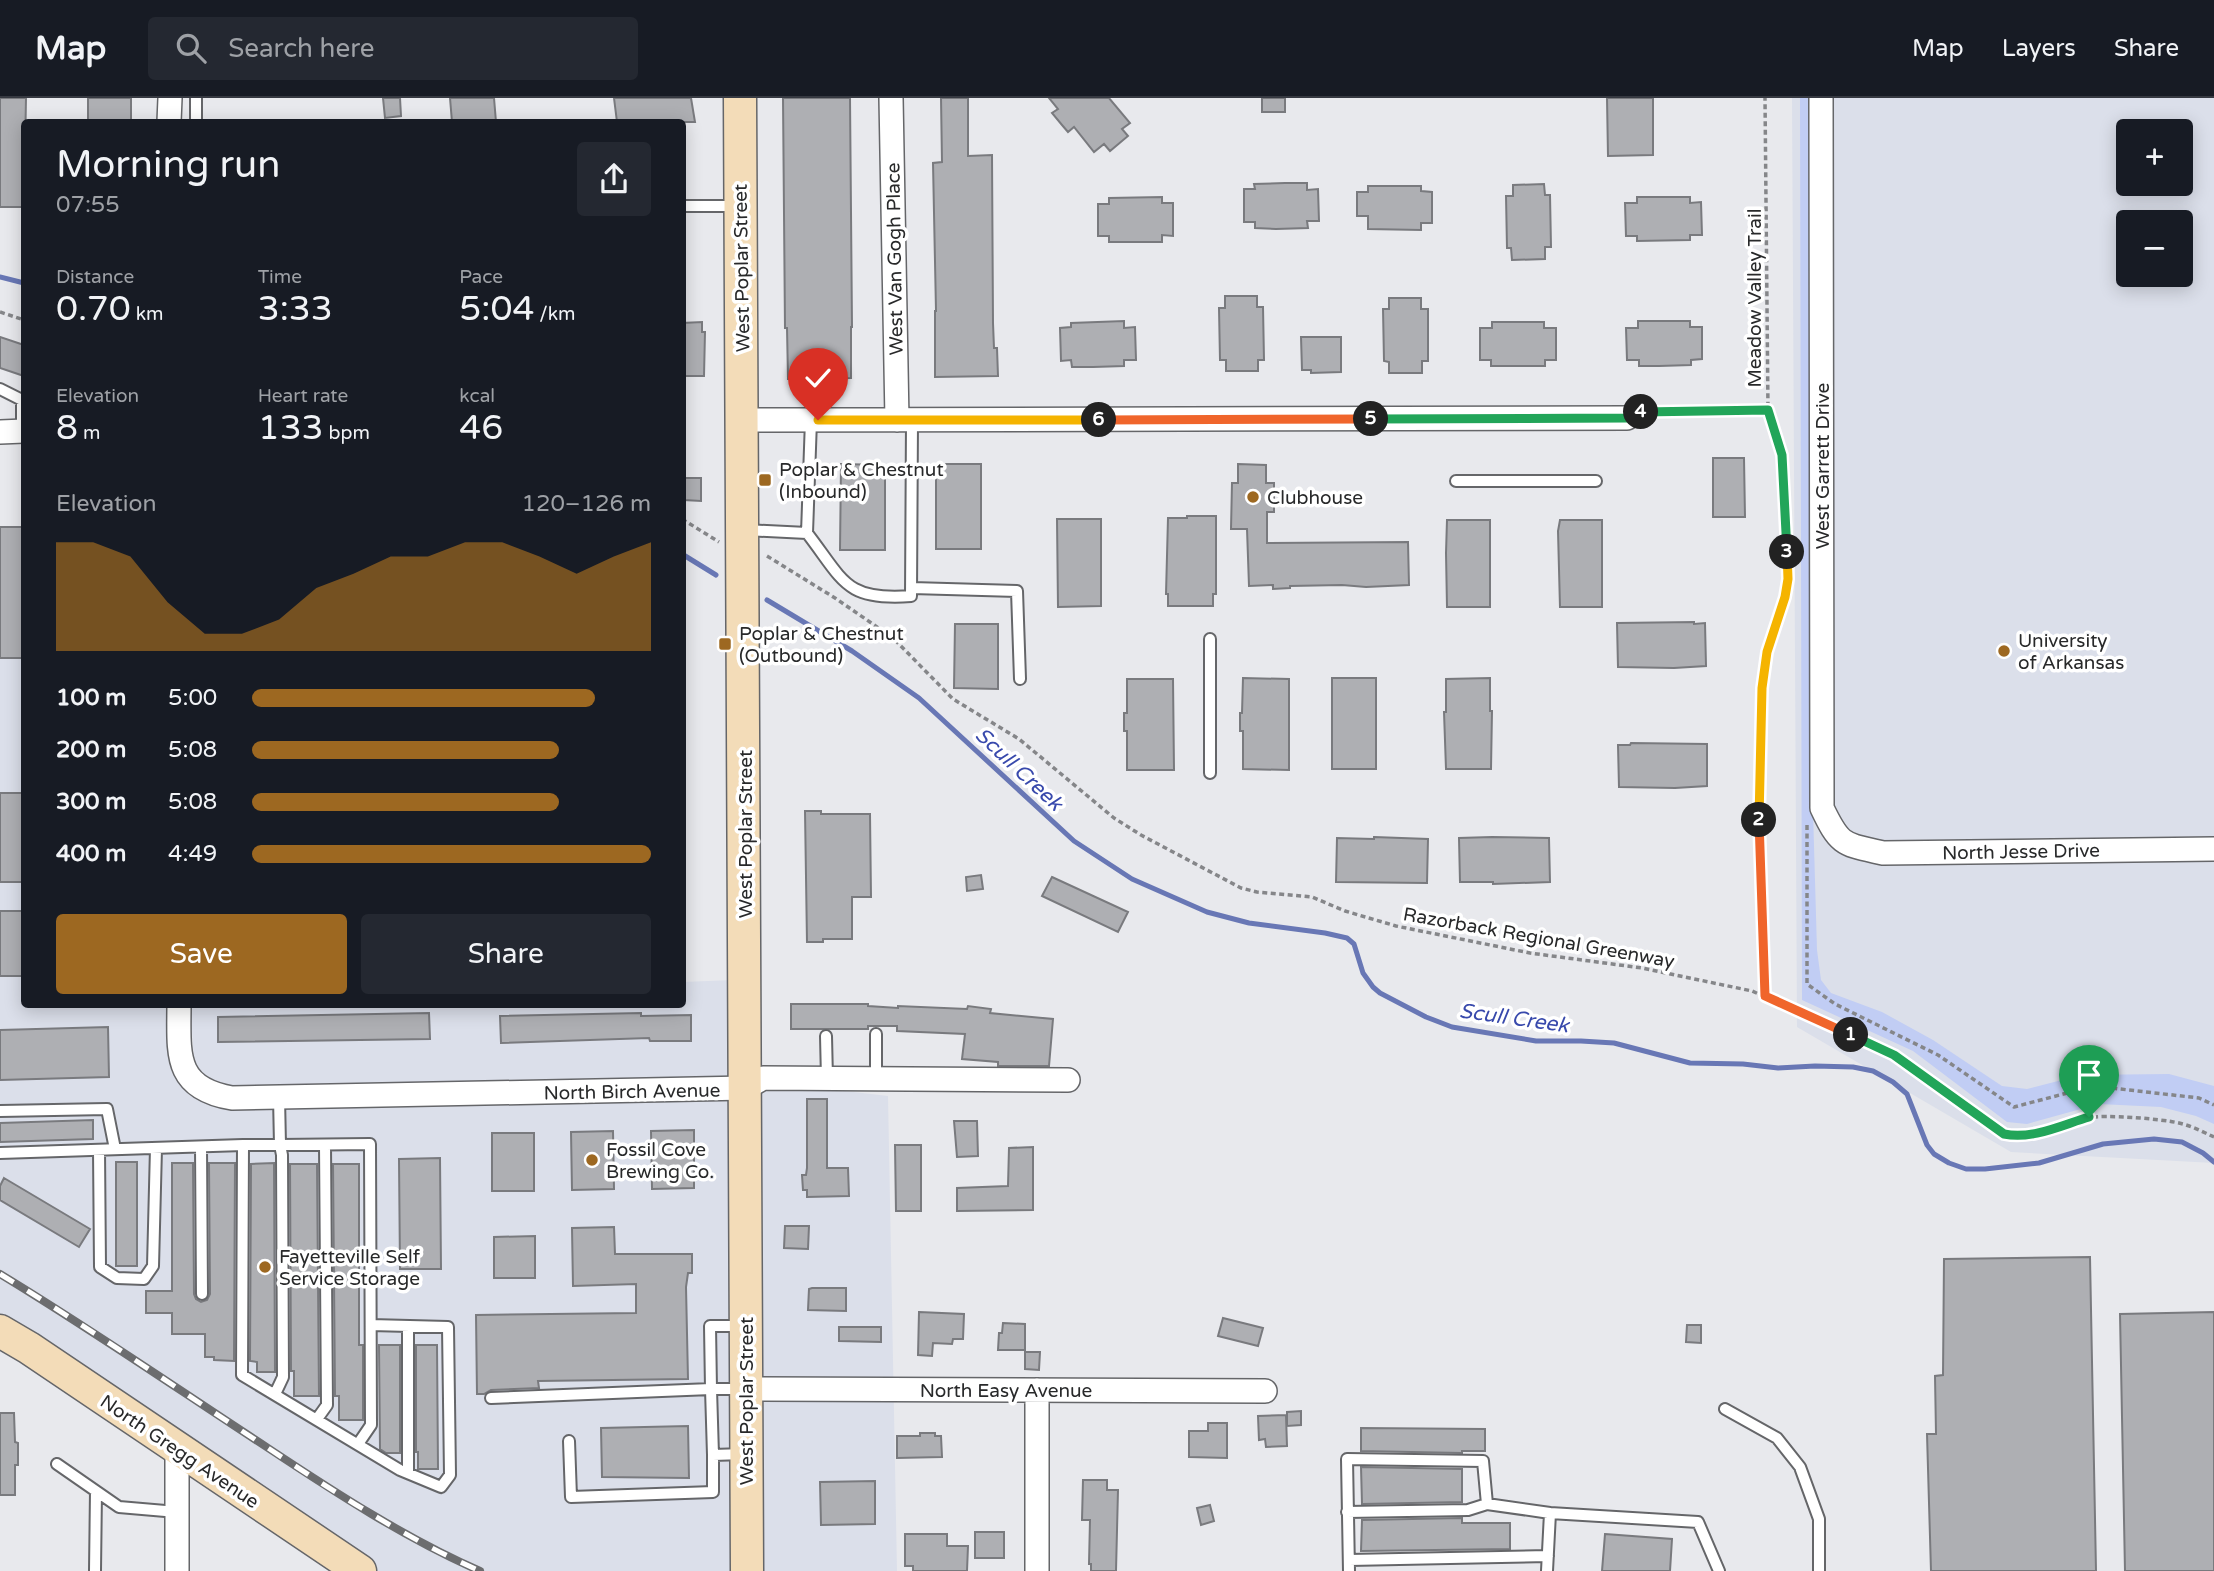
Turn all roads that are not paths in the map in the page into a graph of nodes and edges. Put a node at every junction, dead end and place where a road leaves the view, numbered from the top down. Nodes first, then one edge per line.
1 (170, 98) edge
2 (196, 98) edge
3 (740, 98) edge
4 (891, 98) edge
5 (1821, 98) edge
6 (170, 119) edge
7 (196, 119) edge
8 (686, 206) edge
9 (740, 206) junction
10 (0, 389) edge
11 (21, 400) edge
12 (21, 405) edge
13 (1627, 418) road end
14 (743, 420) junction
15 (811, 420) junction
16 (905, 420) junction
17 (16, 431) edge
18 (1456, 481) dead end
19 (1596, 481) dead end
20 (807, 533) junction
21 (743, 539) junction
22 (912, 588) junction
23 (1210, 639) dead end
24 (1020, 679) dead end
25 (1210, 773) dead end
26 (1834, 832) joint
27 (2214, 849) edge
28 (179, 1008) edge
29 (876, 1034) dead end
30 (826, 1036) dead end
31 (827, 1079) junction
32 (876, 1079) junction
33 (1068, 1080) dead end
34 (746, 1088) junction
35 (279, 1097) junction
36 (0, 1111) edge
37 (325, 1144) junction
38 (243, 1145) junction
39 (280, 1145) junction
40 (201, 1147) junction
41 (156, 1148) junction
42 (115, 1149) junction
43 (99, 1150) junction
44 (0, 1153) edge
45 (202, 1294) dead end
46 (370, 1325) junction
47 (408, 1326) junction
48 (745, 1326) junction
49 (0, 1331) edge
50 (711, 1389) junction
51 (746, 1389) junction
52 (1037, 1390) junction
53 (1265, 1391) dead end
54 (275, 1394) junction
55 (491, 1398) dead end
56 (1725, 1409) dead end
57 (317, 1419) junction
58 (569, 1441) dead end
59 (358, 1444) junction
60 (177, 1449) junction
61 (713, 1454) junction
62 (747, 1454) junction
63 (57, 1464) dead end
64 (408, 1474) junction
65 (96, 1491) junction
66 (1487, 1504) junction
67 (177, 1512) junction
68 (1347, 1512) junction
69 (1550, 1513) junction
70 (1548, 1556) junction
71 (1349, 1566) edge
72 (95, 1571) edge
73 (177, 1571) edge
74 (360, 1571) edge
75 (747, 1571) edge
76 (1037, 1571) edge
77 (1546, 1571) edge
78 (1719, 1571) edge
79 (1819, 1571) edge

1 - 6 street
2 - 7 lane
3 - 9 street, West Poplar Street
4 - 16 street, West Van Gogh Place
5 - 26 street, West Garrett Drive
8 - 9 lane
9 - 14 street, West Poplar Street
10 - 11 lane
12 - 17 lane
13 - 16 street
14 - 15 street
14 - 21 street, West Poplar Street
15 - 16 street
15 - 20 lane
16 - 22 lane
18 - 19 lane
20 - 21 lane
20 - 22 lane
21 - 34 street, West Poplar Street
22 - 24 lane
23 - 25 lane
26 - 27 street, North Jesse Drive
28 - 35 street, North Birch Avenue
29 - 32 lane
30 - 31 lane
31 - 32 street, North Birch Avenue
31 - 34 street, North Birch Avenue
32 - 33 street, North Birch Avenue
34 - 35 street, North Birch Avenue
34 - 48 street, West Poplar Street
35 - 39 lane
36 - 42 lane
37 - 39 lane
37 - 46 lane
37 - 57 lane
38 - 39 lane
38 - 40 lane
38 - 54 lane
39 - 54 lane
40 - 41 lane
40 - 45 lane
41 - 42 lane
41 - 43 lane
42 - 43 lane
43 - 44 lane
46 - 47 lane
46 - 59 lane
47 - 64 lane
47 - 64 lane
48 - 50 lane
48 - 51 street, West Poplar Street
49 - 60 street, North Gregg Avenue
50 - 51 lane
50 - 55 lane
50 - 61 lane
51 - 52 street, North Easy Avenue
51 - 62 street, West Poplar Street
52 - 53 street, North Easy Avenue
52 - 76 street
54 - 57 lane
56 - 79 lane
57 - 59 lane
58 - 61 lane
59 - 64 lane
60 - 67 street
60 - 74 street, North Gregg Avenue
61 - 62 lane
62 - 75 street, West Poplar Street
63 - 65 lane
65 - 67 lane
65 - 72 lane
66 - 68 lane
66 - 68 lane
66 - 69 lane
67 - 73 street
68 - 71 lane
69 - 70 lane
69 - 78 lane
70 - 71 lane
70 - 77 lane

